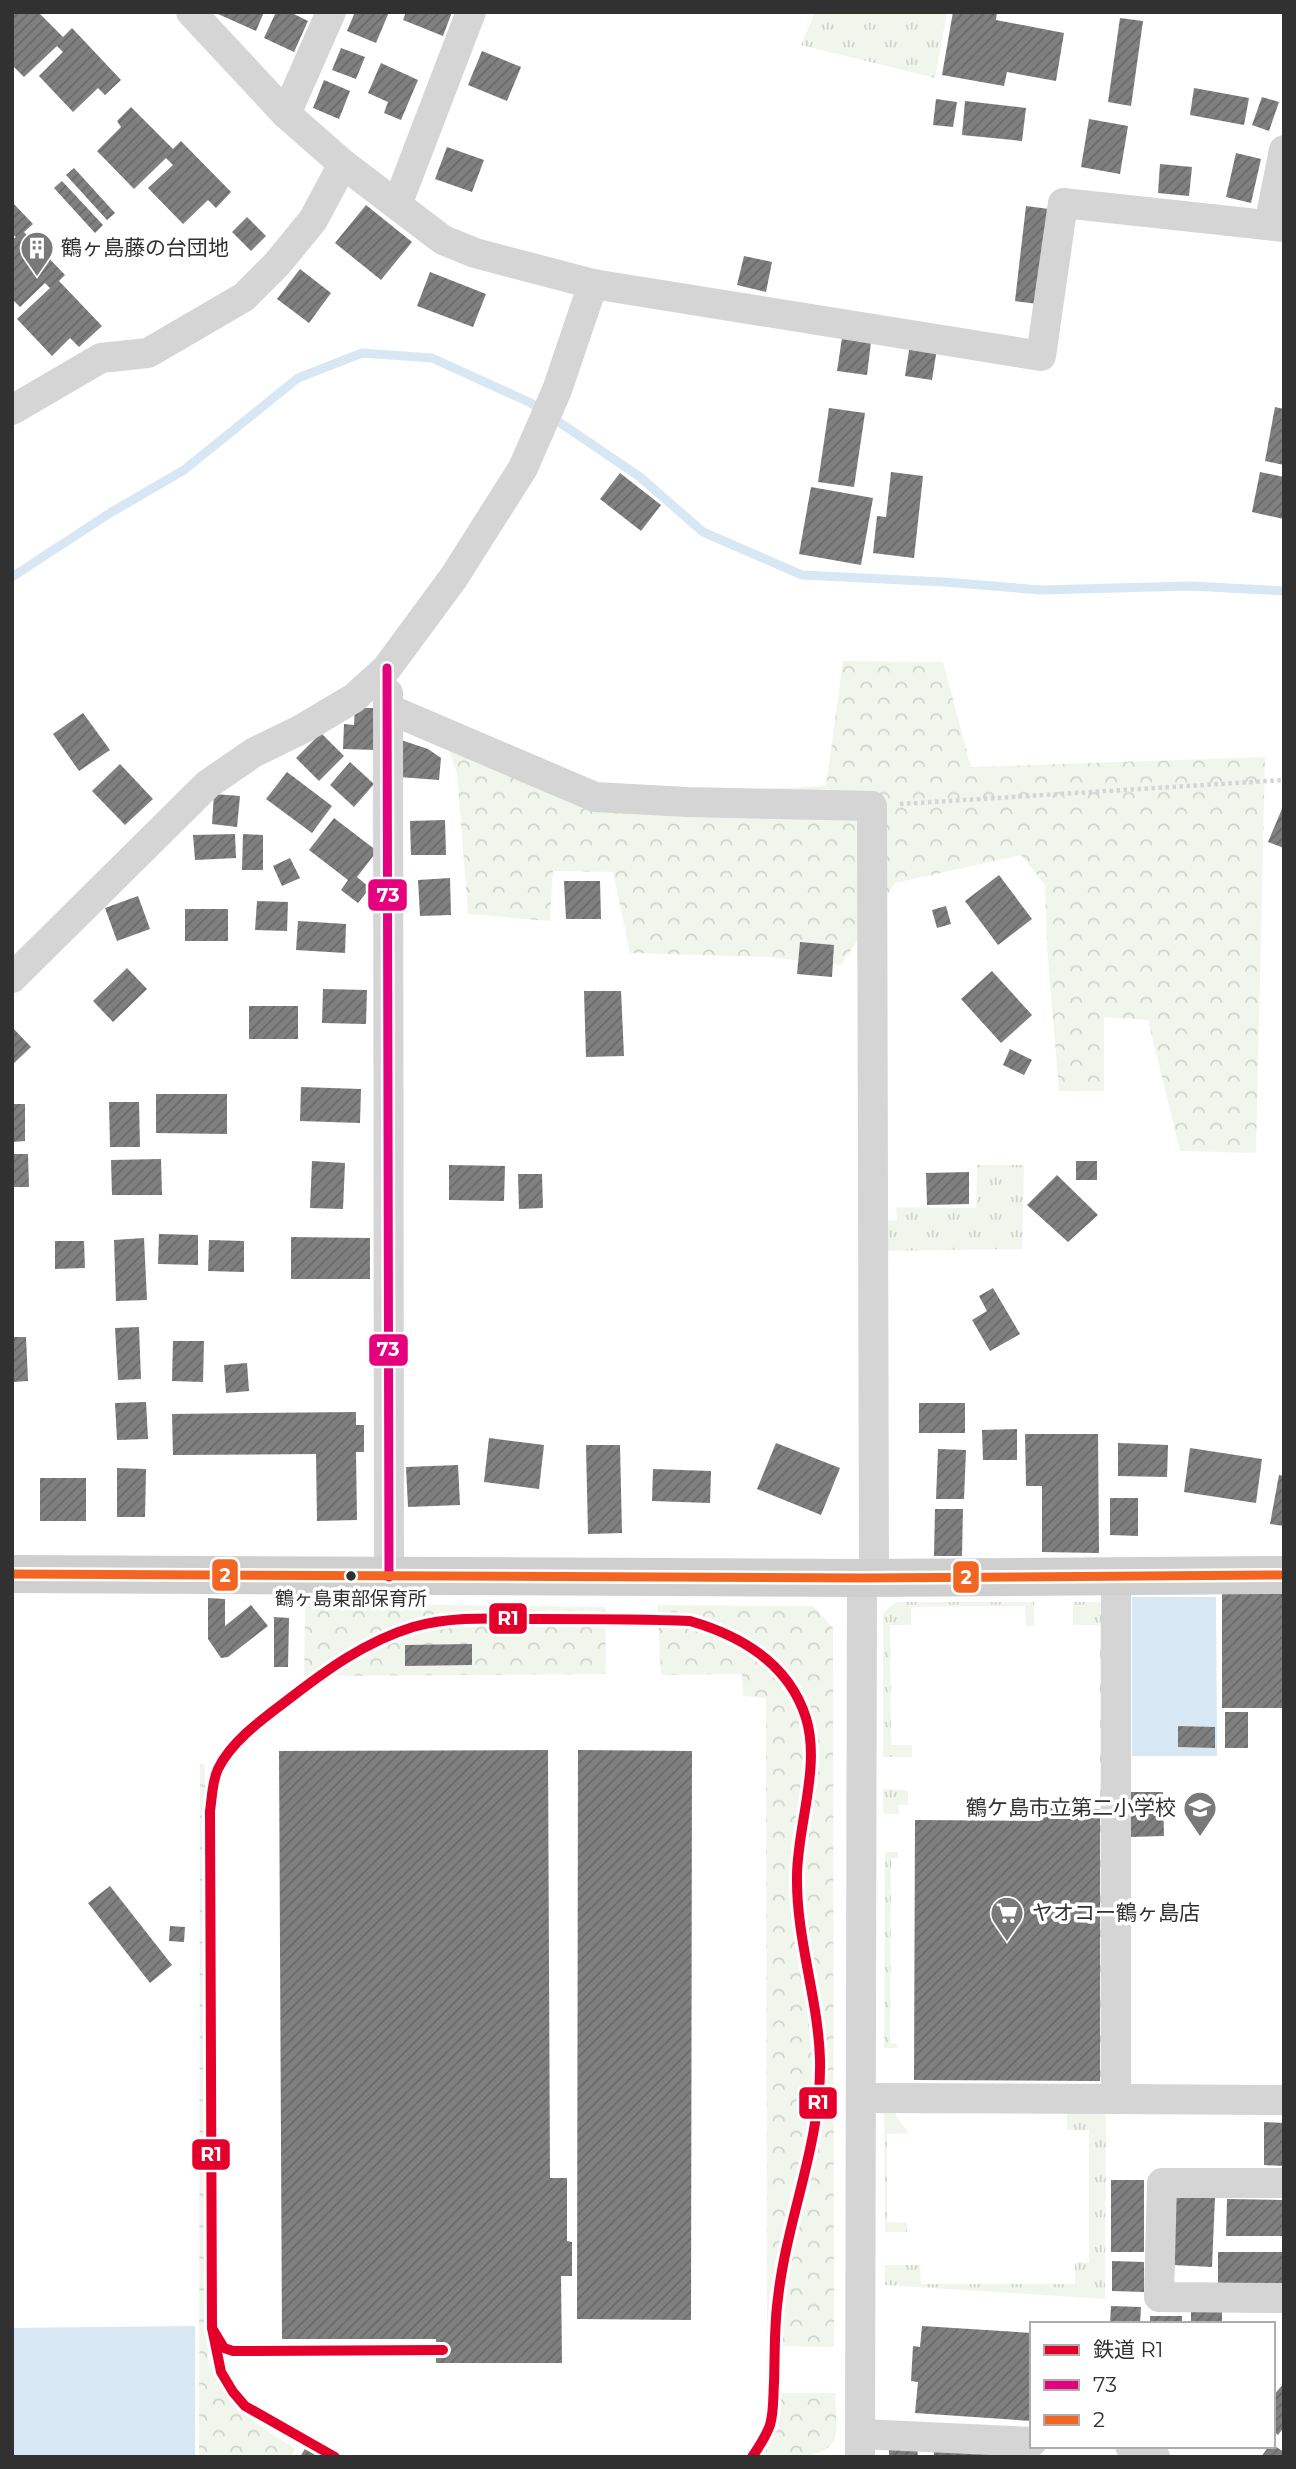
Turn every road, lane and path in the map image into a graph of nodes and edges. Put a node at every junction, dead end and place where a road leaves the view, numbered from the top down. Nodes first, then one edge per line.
1 (191, 12) edge
2 (331, 12) edge
3 (471, 12) edge
4 (286, 114) junction
5 (1284, 150) edge
6 (343, 164) junction
7 (397, 205) junction
8 (1277, 226) edge
9 (593, 285) junction
10 (12, 410) edge
11 (387, 668) junction
12 (389, 709) junction
13 (1284, 780) edge
14 (872, 806) junction
15 (12, 978) edge
16 (12, 1574) edge
17 (1284, 1575) edge
18 (388, 1577) junction
19 (868, 1578) junction
20 (1116, 1578) junction
21 (861, 2098) junction
22 (1116, 2099) junction
23 (1284, 2100) edge
24 (1284, 2183) edge
25 (1284, 2298) edge
26 (1030, 2442) edge
27 (860, 2451) edge

1 - 4 street
2 - 4 street
3 - 7 street
4 - 6 street
5 - 8 street
6 - 7 street
6 - 10 street
7 - 9 street
8 - 9 street
9 - 11 street
11 - 12 street
11 - 15 street
12 - 14 street
12 - 18 street
13 - 14 path
14 - 19 street
16 - 18 street
17 - 20 street
18 - 19 street
19 - 20 street
19 - 21 street
20 - 22 street
21 - 22 street
21 - 27 street
22 - 23 street
24 - 25 street
26 - 27 street

